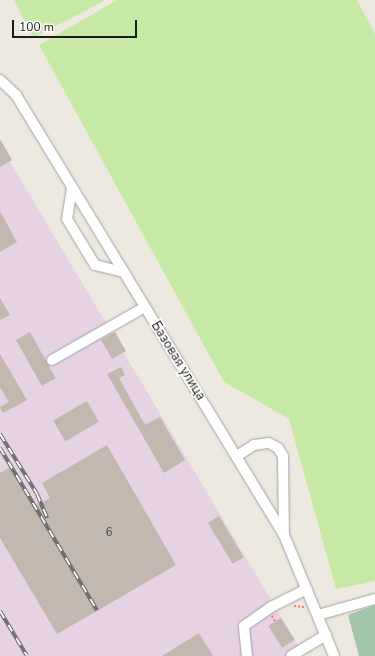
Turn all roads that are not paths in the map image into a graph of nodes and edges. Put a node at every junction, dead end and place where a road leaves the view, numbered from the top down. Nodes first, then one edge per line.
1 (0, 80) edge
2 (72, 188) junction
3 (124, 272) junction
4 (145, 307) junction
5 (52, 360) dead end
6 (237, 456) junction
7 (284, 535) junction
8 (307, 589) junction
9 (375, 599) edge
10 (318, 613) junction
11 (326, 635) junction
12 (247, 656) edge
13 (292, 656) edge
14 (334, 656) edge

1 - 2 street, Базовая улица
2 - 3 street, Базовая улица
2 - 3 street
3 - 4 street, Базовая улица
4 - 5 street
4 - 6 street, Базовая улица
6 - 7 street, Базовая улица
6 - 7 street
7 - 8 street, Базовая улица
8 - 10 street, Базовая улица
8 - 12 street
9 - 10 street
10 - 11 street, Базовая улица
11 - 13 street
11 - 14 street, Базовая улица

